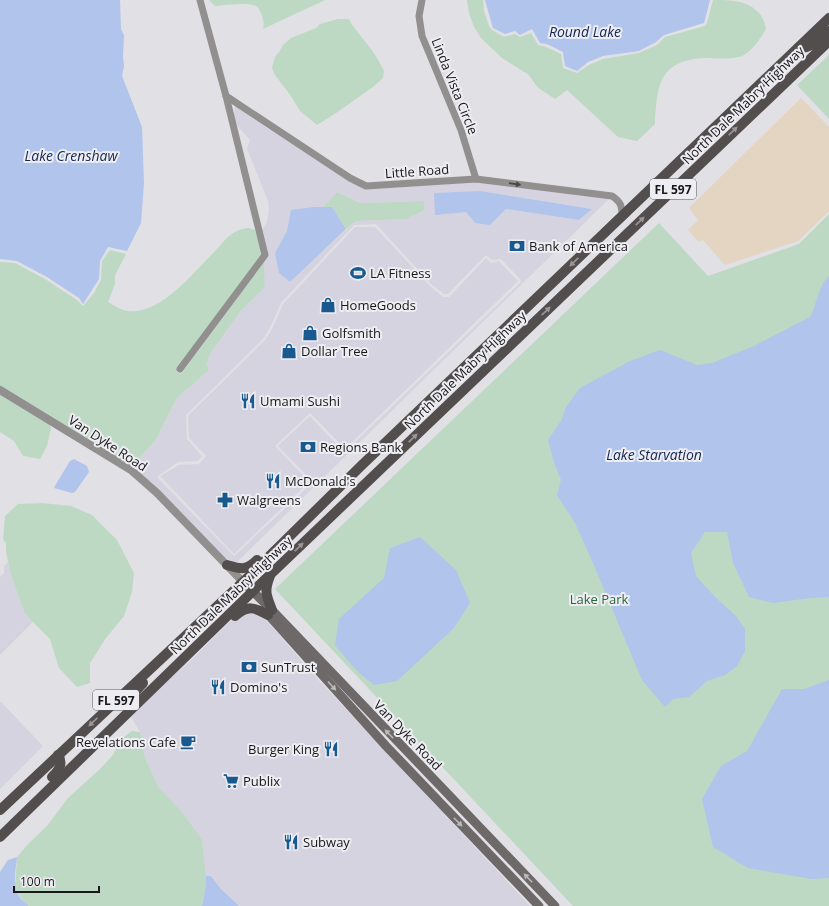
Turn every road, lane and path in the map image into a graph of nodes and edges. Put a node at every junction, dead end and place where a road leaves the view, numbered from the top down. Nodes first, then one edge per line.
1 (200, 0) edge
2 (422, 0) edge
3 (829, 18) edge
4 (829, 31) edge
5 (829, 41) edge
6 (798, 48) junction
7 (226, 96) junction
8 (476, 179) junction
9 (622, 216) junction
10 (518, 338) junction
11 (491, 342) junction
12 (180, 370) dead end
13 (0, 390) edge
14 (430, 422) junction
15 (227, 565) junction
16 (271, 574) junction
17 (243, 582) junction
18 (252, 592) junction
19 (270, 612) junction
20 (183, 637) junction
21 (152, 688) junction
22 (131, 709) junction
23 (386, 746) junction
24 (58, 755) junction
25 (0, 810) edge
26 (0, 830) edge
27 (484, 832) junction
28 (0, 837) edge
29 (539, 906) edge
30 (555, 906) edge

1 - 7 street
2 - 8 street, Linda Vista Circle
3 - 6 main road, North Dale Mabry Highway / FL 597
4 - 6 main road
10 -> 5 main road, North Dale Mabry Highway / FL 597
6 - 9 main road, North Dale Mabry Highway / FL 597
7 - 8 street, Little Road
7 - 12 street
8 -> 9 street, Little Road
9 -> 11 main road, North Dale Mabry Highway / FL 597
10 - 11 main road
10 - 14 main road, North Dale Mabry Highway / FL 597
11 - 14 main road
11 - 15 main road
11 - 17 main road, North Dale Mabry Highway / FL 597
13 - 15 street, Van Dyke Road
16 -> 14 main road, North Dale Mabry Highway / FL 597
15 - 17 street, Van Dyke Road
16 - 18 main road, North Dale Mabry Highway / FL 597
16 - 19 main road
17 - 18 main road, Van Dyke Road
17 - 20 main road, North Dale Mabry Highway / FL 597
18 - 19 main road, Van Dyke Road
18 - 21 main road, North Dale Mabry Highway / FL 597
19 - 21 main road
19 -> 23 main road, Van Dyke Road
27 -> 19 main road, Van Dyke Road
20 - 22 main road
20 -> 24 main road, North Dale Mabry Highway / FL 597
21 - 22 main road, North Dale Mabry Highway / FL 597
22 - 28 main road, North Dale Mabry Highway / FL 597
23 - 27 main road
23 -> 29 main road, Van Dyke Road
24 - 25 main road, North Dale Mabry Highway / FL 597
24 - 26 main road
30 -> 27 main road, Van Dyke Road

